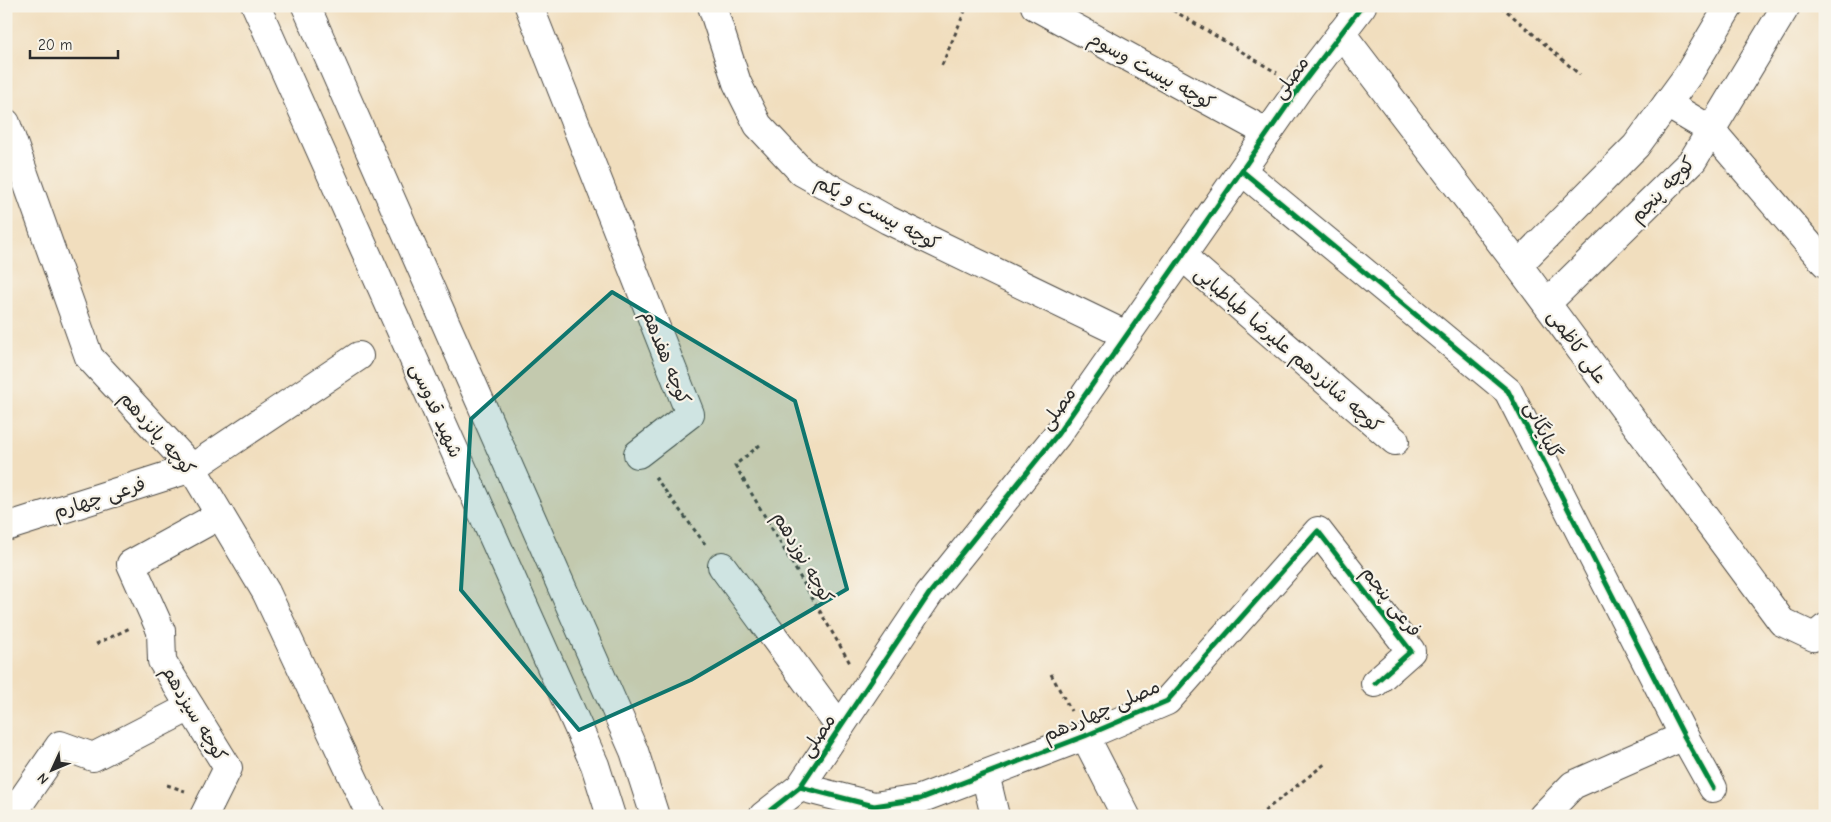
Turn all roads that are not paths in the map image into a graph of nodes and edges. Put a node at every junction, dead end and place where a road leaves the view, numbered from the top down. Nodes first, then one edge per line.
1 (256, 6) edge
2 (306, 6) edge
3 (529, 6) edge
4 (712, 6) edge
5 (1036, 6) edge
6 (1362, 6) edge
7 (1729, 6) edge
8 (1786, 6) edge
9 (1341, 33) junction
10 (1666, 104) junction
11 (6, 123) edge
12 (1711, 130) junction
13 (1268, 133) junction
14 (1242, 170) junction
15 (1182, 256) junction
16 (1825, 263) edge
17 (1518, 265) junction
18 (1547, 303) junction
19 (1126, 335) junction
20 (359, 356) dead end
21 (1396, 441) dead end
22 (638, 454) road end
23 (192, 468) junction
24 (220, 515) junction
25 (6, 527) edge
26 (1318, 531) joint
27 (722, 566) road end
28 (1825, 628) edge
29 (1375, 683) dead end
30 (190, 706) junction
31 (840, 727) junction
32 (1085, 736) junction
33 (1684, 736) junction
34 (985, 774) junction
35 (800, 787) junction
36 (1713, 788) dead end
37 (11, 816) edge
38 (204, 816) edge
39 (371, 816) edge
40 (611, 816) edge
41 (655, 816) edge
42 (763, 816) edge
43 (994, 816) edge
44 (1126, 816) edge
45 (1543, 816) edge

1 - 40 street, شهید قدوسی
2 - 41 street
3 - 22 street, کوچه هفدهم
4 - 19 street, کوچه بیست و یکم
5 - 13 street, کوچه بیست وسوم
6 - 9 street, مصلی
7 - 10 street
8 - 12 street, کوچه پنجم
9 - 13 street, مصلی
9 - 17 street, علی کاظمی
10 - 12 street
10 - 17 street
11 - 23 street, کوچه پانزدهم
12 - 16 street
12 - 18 street, کوچه پنجم
13 - 14 street, مصلی
14 - 15 street, مصلی
14 - 33 street, گلپایگانی
15 - 19 street, مصلی
15 - 21 street, کوچه شانزدهم علیرضا طباطبایی
17 - 18 street, علی کاظمی
18 - 28 street, علی کاظمی
19 - 31 street, مصلی
20 - 23 street, فرعی چهارم
23 - 24 street, کوچه پانزدهم
23 - 25 street, فرعی چهارم
24 - 30 street, کوچه سیزدهم
24 - 39 street, کوچه پانزدهم
26 - 29 street, فرعی پنجم
26 - 32 street, مصلی چهاردهم
27 - 31 street
30 - 37 street
30 - 38 street, کوچه سیزدهم
31 - 35 street, مصلی
32 - 34 street, مصلی چهاردهم
32 - 44 street
33 - 36 street, گلپایگانی
33 - 45 street
34 - 35 street, مصلی چهاردهم
34 - 43 street
35 - 42 street, مصلی

